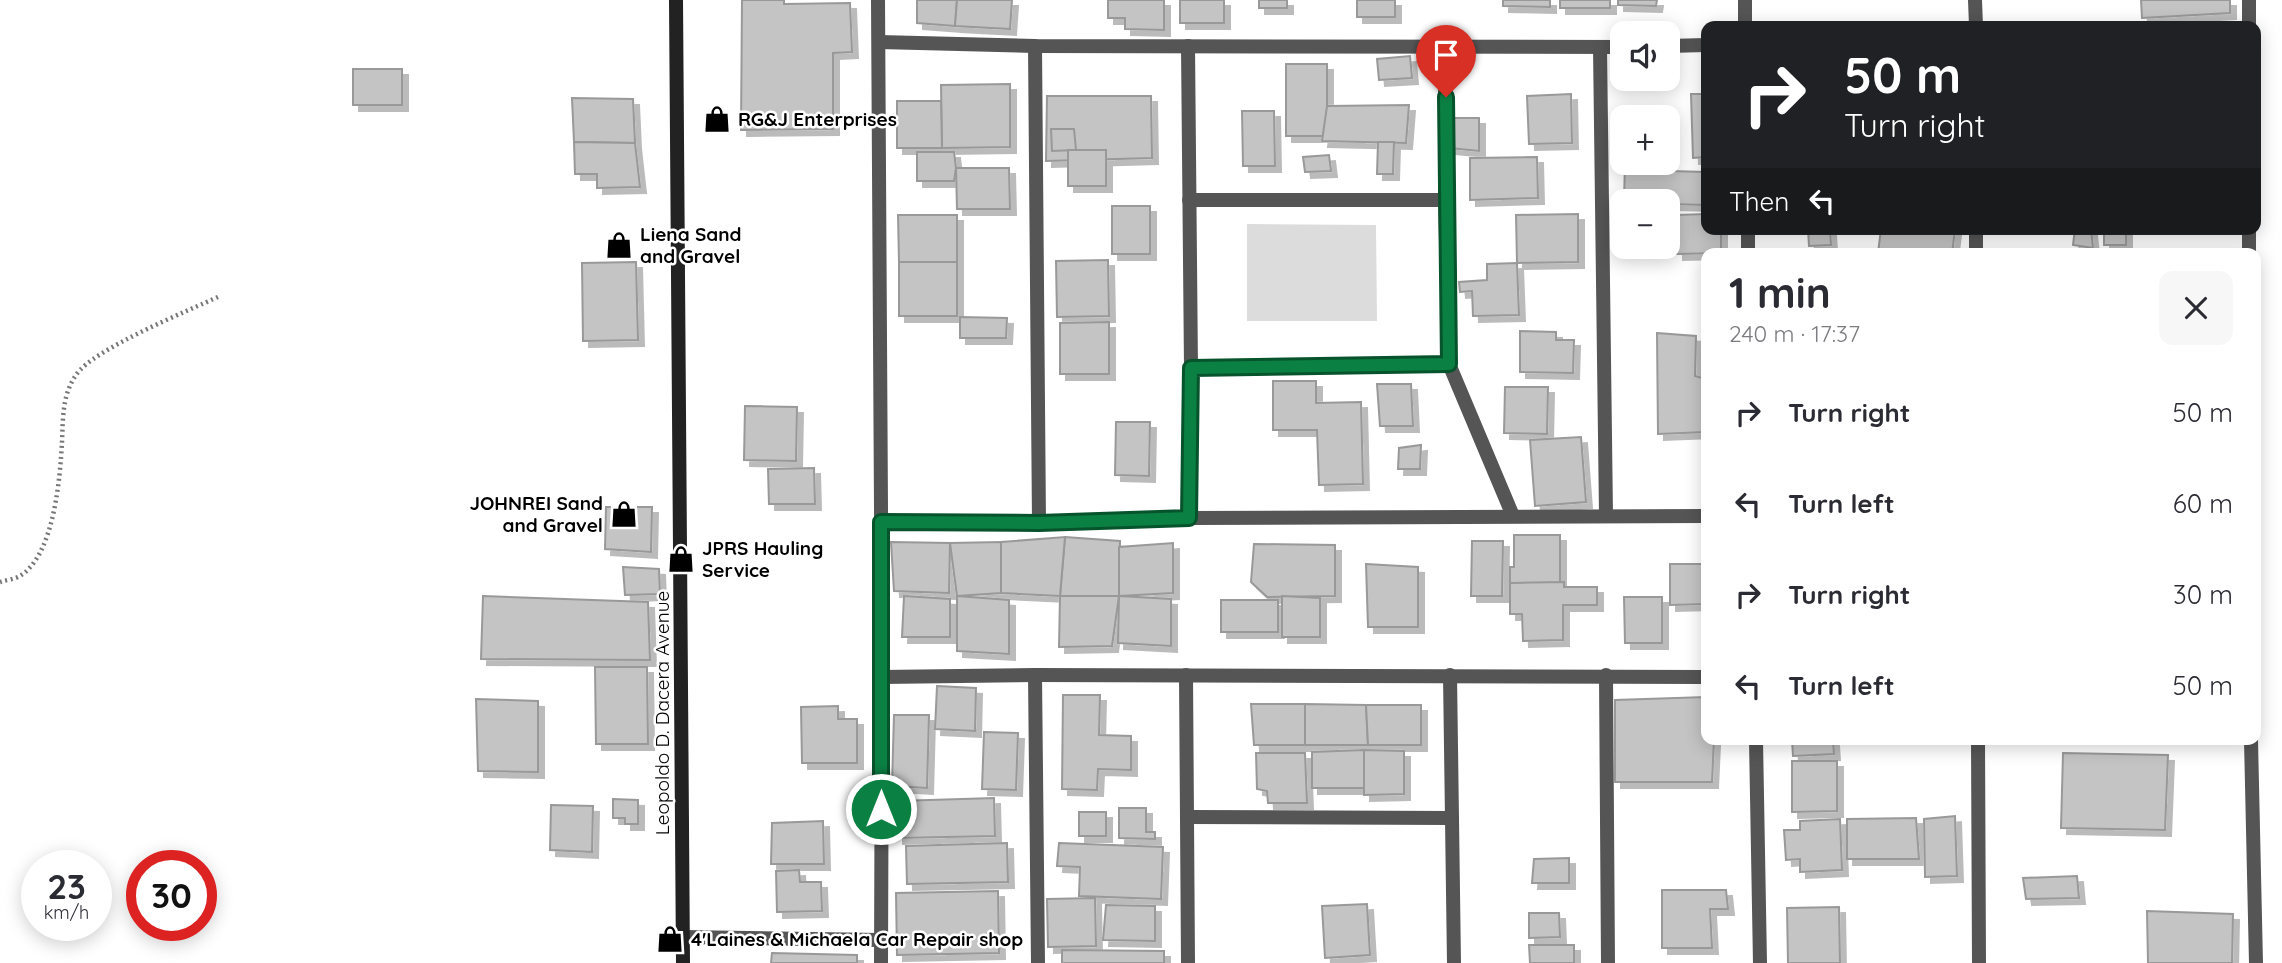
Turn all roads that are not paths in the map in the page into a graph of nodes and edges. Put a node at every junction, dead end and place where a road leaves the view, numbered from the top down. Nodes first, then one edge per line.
1 (676, 0) edge
2 (878, 0) edge
3 (1745, 0) edge
4 (1975, 0) edge
5 (2249, 0) edge
6 (1745, 21) edge
7 (1976, 21) edge
8 (2249, 21) edge
9 (879, 42) junction
10 (1701, 45) edge
11 (1035, 46) junction
12 (1188, 46) junction
13 (1446, 46) junction
14 (1680, 46) edge
15 (1600, 47) junction
16 (1610, 47) edge
17 (1189, 200) junction
18 (1446, 200) junction
19 (1449, 364) junction
20 (1191, 368) junction
21 (1606, 515) junction
22 (1513, 516) junction
23 (1701, 516) edge
24 (1189, 518) junction
25 (881, 522) junction
26 (1039, 523) junction
27 (1035, 675) junction
28 (1186, 675) junction
29 (1450, 675) junction
30 (1606, 675) junction
31 (882, 677) junction
32 (1701, 677) edge
33 (1756, 745) edge
34 (1979, 745) edge
35 (2252, 745) edge
36 (1187, 817) junction
37 (1452, 818) junction
38 (683, 937) junction
39 (880, 940) junction
40 (683, 963) edge
41 (881, 963) edge
42 (1038, 963) edge
43 (1188, 963) edge
44 (1454, 963) edge
45 (1608, 963) edge
46 (1760, 963) edge
47 (1979, 963) edge
48 (2256, 963) edge

1 - 38 main road, Leopoldo D. Dacera Avenue
2 - 9 street
3 - 6 street
4 - 7 street
5 - 8 street
9 - 11 street
9 - 25 street
10 - 14 street
11 - 12 street
11 - 26 street
12 - 13 street
12 - 17 street
13 - 15 street
13 - 18 street
15 - 16 street
15 - 21 street
17 - 18 street
17 - 20 street
18 - 19 street
19 - 20 street
19 - 22 street
20 - 24 street
21 - 22 street
21 - 23 street
22 - 24 street
24 - 26 street
25 - 26 street
25 - 31 street
27 - 28 street
27 - 31 street
27 - 42 street
28 - 29 street
28 - 36 street
29 - 30 street
29 - 37 street
30 - 32 street
30 - 45 street
31 - 39 street
33 - 46 street
34 - 47 street
35 - 48 street
36 - 37 street
36 - 43 street
37 - 44 street
38 - 39 street
38 - 40 main road, Leopoldo D. Dacera Avenue
39 - 41 street

